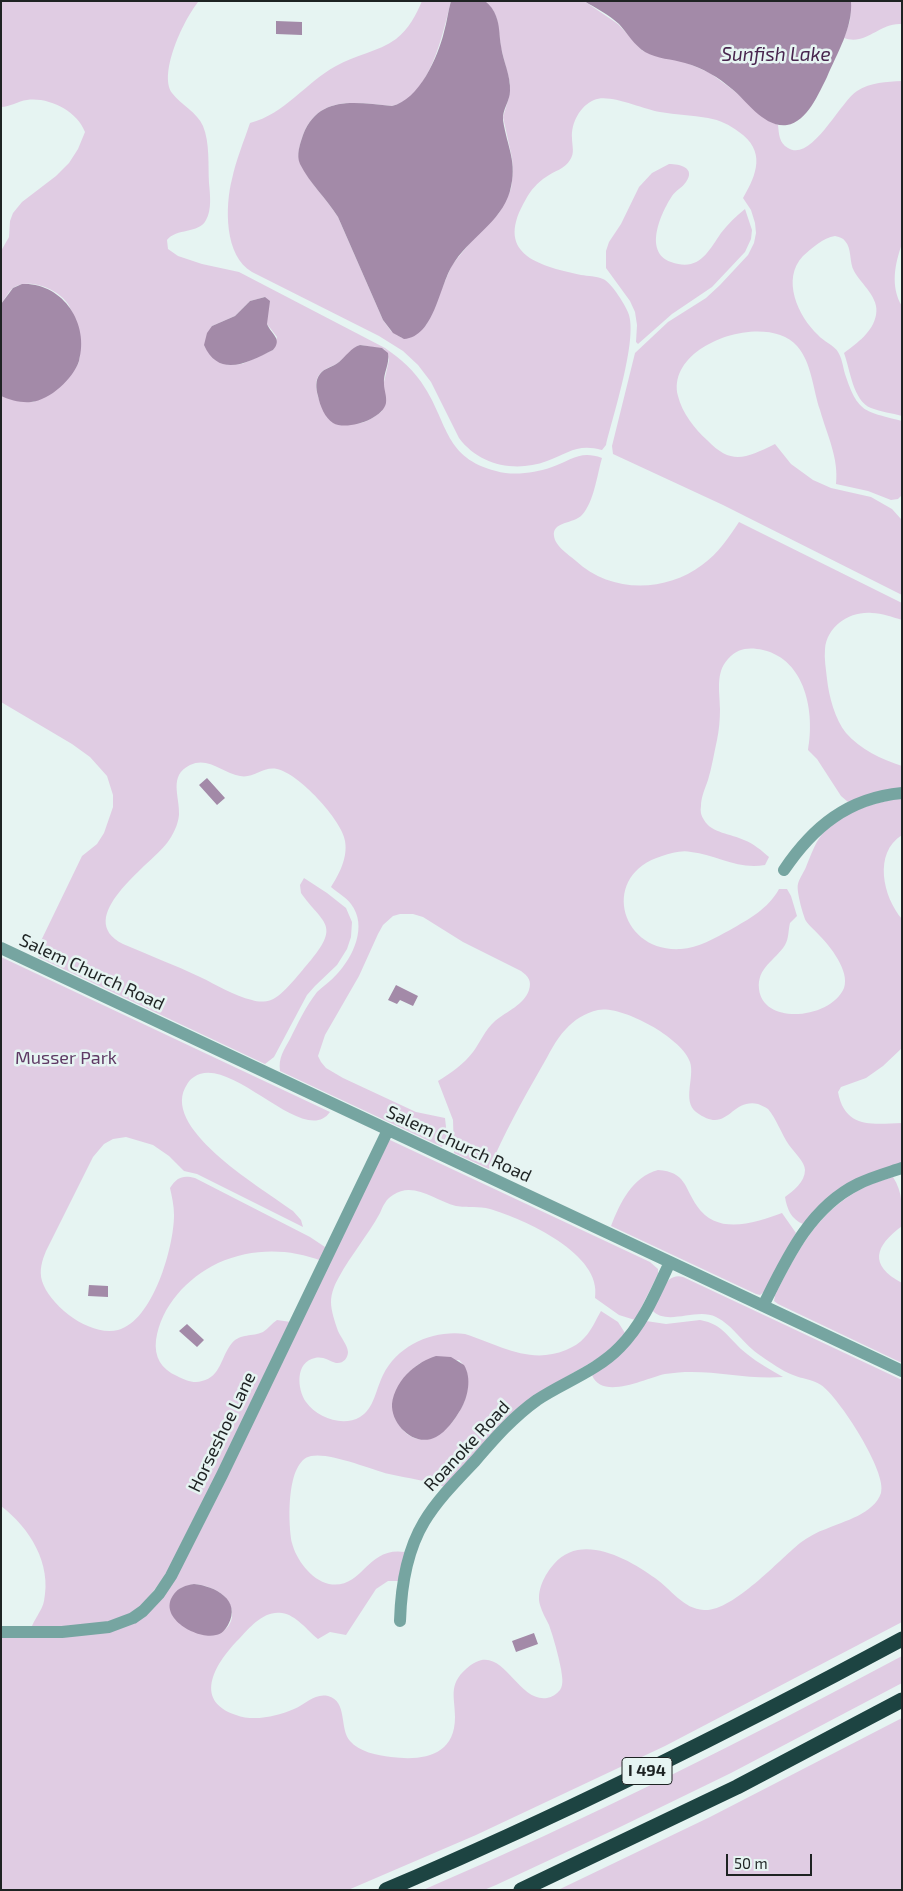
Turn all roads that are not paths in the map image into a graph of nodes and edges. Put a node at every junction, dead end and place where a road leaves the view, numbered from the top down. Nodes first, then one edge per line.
1 (902, 793) edge
2 (784, 870) dead end
3 (1, 948) edge
4 (388, 1130) junction
5 (902, 1168) edge
6 (670, 1262) junction
7 (763, 1306) junction
8 (902, 1371) edge
9 (400, 1621) dead end
10 (1, 1632) edge
11 (902, 1639) edge
12 (902, 1700) edge
13 (386, 1890) edge
14 (521, 1890) edge

1 - 2 street
3 - 4 street, Salem Church Road
4 - 6 street, Salem Church Road
4 - 10 street, Horseshoe Lane
5 - 7 street
6 - 7 street, Salem Church Road
6 - 9 street, Roanoke Road
7 - 8 street, Salem Church Road
11 - 13 highway, I 494
12 - 14 highway

